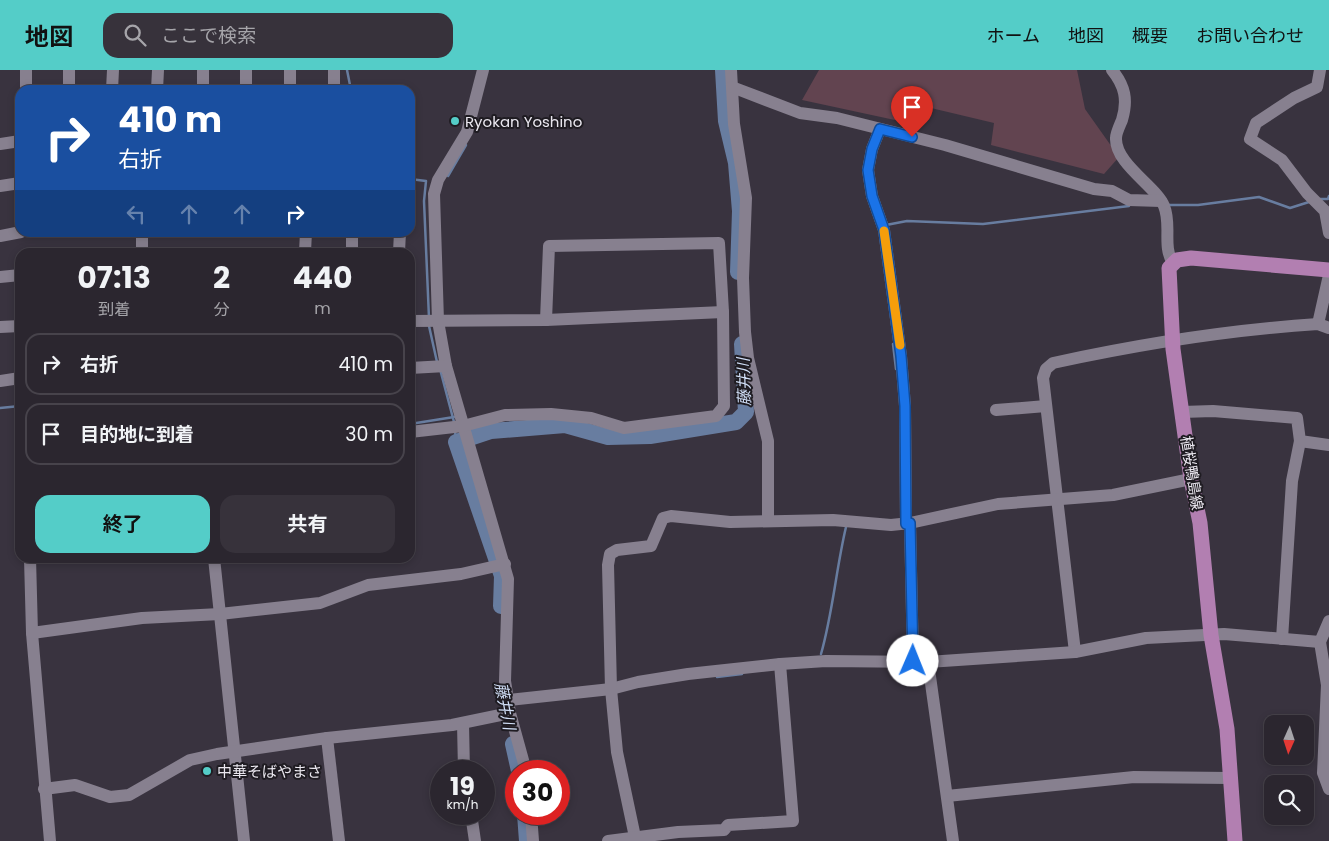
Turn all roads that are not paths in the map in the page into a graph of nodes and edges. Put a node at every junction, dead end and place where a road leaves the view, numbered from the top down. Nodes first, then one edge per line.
1 (26, 70) edge
2 (69, 70) edge
3 (113, 70) edge
4 (158, 70) edge
5 (203, 70) edge
6 (246, 70) edge
7 (290, 70) edge
8 (334, 70) edge
9 (483, 70) edge
10 (731, 70) edge
11 (1112, 70) edge
12 (1320, 70) edge
13 (26, 85) edge
14 (69, 85) edge
15 (112, 85) edge
16 (158, 85) edge
17 (203, 85) edge
18 (246, 85) edge
19 (290, 85) edge
20 (334, 85) edge
21 (732, 87) junction
22 (880, 129) junction
23 (15, 142) edge
24 (0, 144) edge
25 (15, 184) edge
26 (0, 186) edge
27 (1162, 203) junction
28 (15, 233) edge
29 (1329, 233) edge
30 (0, 236) edge
31 (1173, 263) junction
32 (1329, 270) edge
33 (1329, 275) edge
34 (15, 276) edge
35 (0, 277) edge
36 (723, 312) junction
37 (415, 320) edge
38 (546, 320) junction
39 (432, 321) junction
40 (15, 326) edge
41 (1324, 326) edge
42 (0, 327) edge
43 (1173, 342) junction
44 (446, 366) junction
45 (415, 368) edge
46 (15, 379) edge
47 (0, 381) edge
48 (1046, 406) junction
49 (996, 410) dead end
50 (1182, 412) junction
51 (463, 426) junction
52 (415, 431) edge
53 (1300, 441) junction
54 (1329, 445) edge
55 (1191, 479) junction
56 (1058, 501) junction
57 (768, 521) junction
58 (908, 523) junction
59 (30, 563) edge
60 (215, 563) edge
61 (501, 565) junction
62 (220, 614) junction
63 (1329, 621) edge
64 (32, 633) junction
65 (1211, 635) junction
66 (1282, 639) junction
67 (1320, 642) junction
68 (1076, 652) junction
69 (913, 661) junction
70 (928, 662) junction
71 (780, 667) junction
72 (611, 691) junction
73 (507, 710) junction
74 (463, 723) junction
75 (327, 738) junction
76 (234, 752) junction
77 (464, 760) edge
78 (523, 760) edge
79 (1230, 778) junction
80 (44, 789) junction
81 (1329, 789) edge
82 (946, 796) junction
83 (473, 825) edge
84 (532, 825) edge
85 (725, 835) edge
86 (635, 838) junction
87 (50, 841) edge
88 (244, 841) edge
89 (339, 841) edge
90 (475, 841) edge
91 (533, 841) edge
92 (608, 841) edge
93 (952, 841) edge
94 (1235, 841) edge

1 - 13 street
2 - 14 street
3 - 15 street
4 - 16 street
5 - 17 street
6 - 18 street
7 - 19 street
8 - 20 street
9 - 39 street
10 - 21 street
11 - 27 street
12 - 29 street
21 - 22 street
21 - 57 street
22 - 27 street
22 - 58 street
23 - 24 street
25 - 26 street
27 - 31 street
28 - 30 street
31 - 32 main road
31 - 43 main road, 植桜鴨島線
33 - 41 street
34 - 35 street
36 - 38 street
36 - 38 street
36 - 51 street
37 - 39 street
38 - 39 street
39 - 44 street
40 - 42 street
41 - 43 street
43 - 48 street
43 - 50 main road, 植桜鴨島線
44 - 45 street
44 - 51 street
46 - 47 street
48 - 49 street
48 - 56 street
50 - 53 street
50 - 55 main road, 植桜鴨島線
51 - 52 street
51 - 61 street
53 - 54 street
53 - 66 street
55 - 56 street
55 - 65 main road, 植桜鴨島線
56 - 58 street
56 - 68 street
57 - 58 street
57 - 72 street
58 - 69 street
59 - 64 street
60 - 62 street
61 - 62 street
61 - 73 street
62 - 64 street
62 - 76 street
63 - 67 street
64 - 80 street
65 - 66 street
65 - 68 street
65 - 79 main road, 植桜鴨島線
66 - 67 street
67 - 81 street
68 - 70 street
69 - 70 street
69 - 71 street
70 - 82 street
71 - 72 street
71 - 85 street
72 - 73 street
72 - 86 street
73 - 74 street
73 - 78 street
74 - 75 street
74 - 77 street
75 - 76 street
75 - 89 street
76 - 80 street
76 - 88 street
79 - 82 street
79 - 94 main road, 植桜鴨島線
80 - 87 street
82 - 93 street
83 - 90 street
84 - 91 street
85 - 86 street
86 - 92 street

